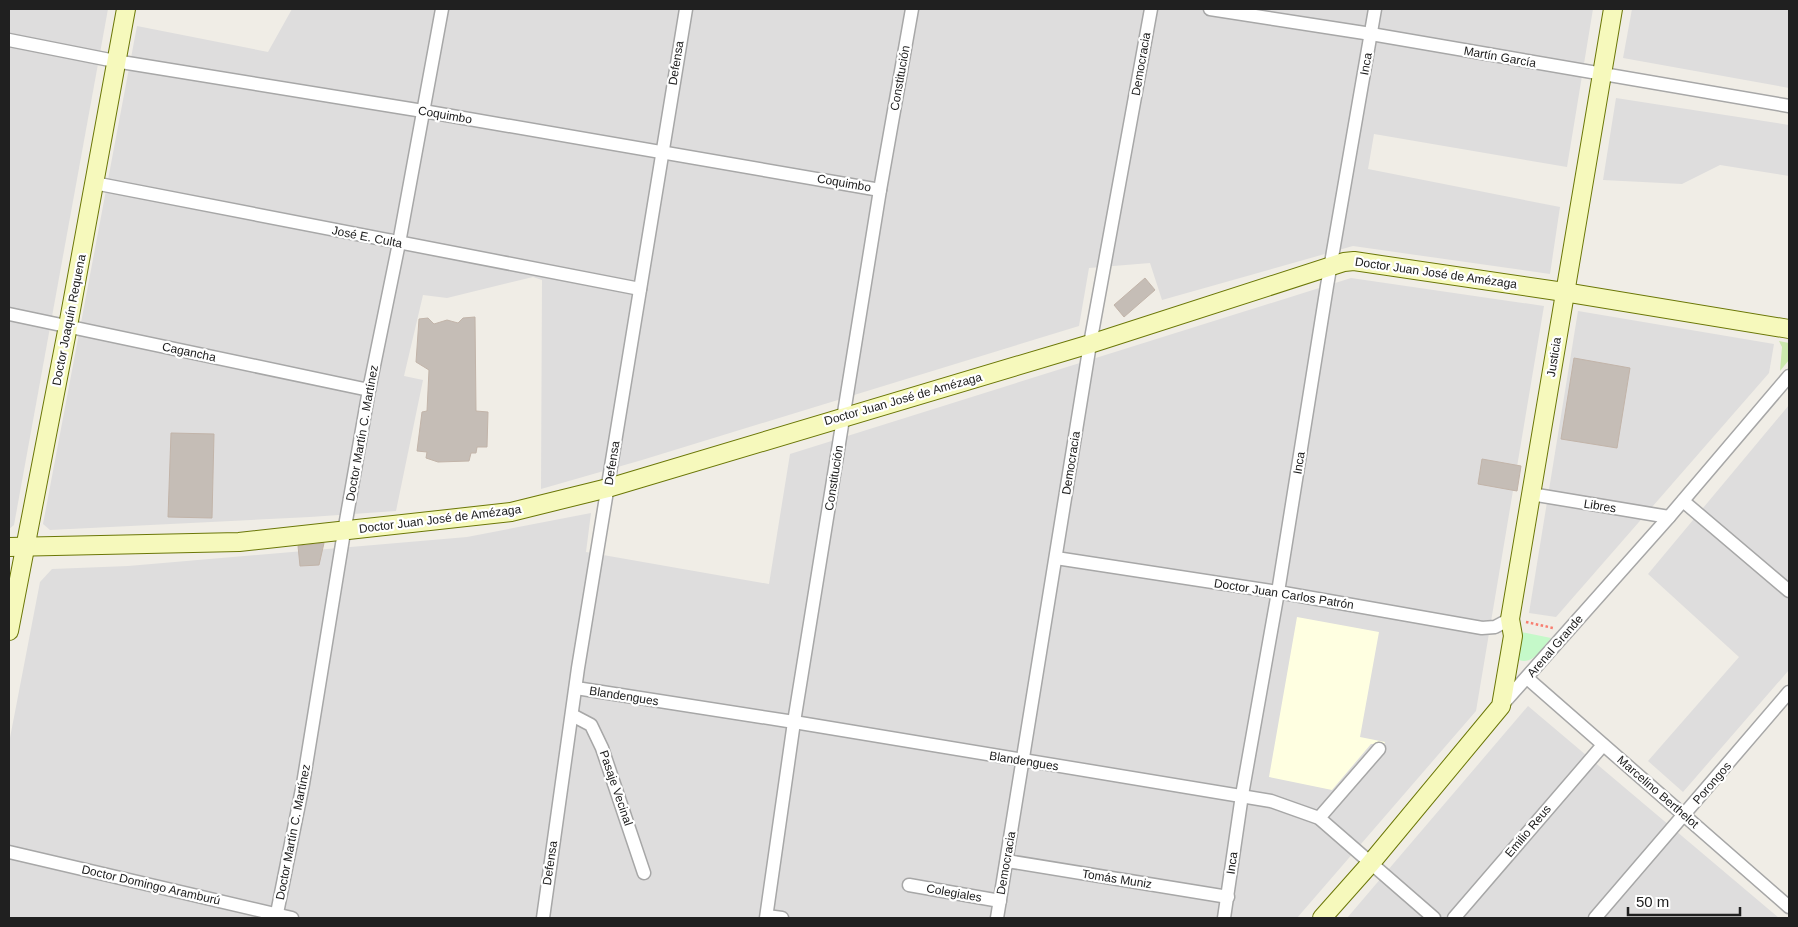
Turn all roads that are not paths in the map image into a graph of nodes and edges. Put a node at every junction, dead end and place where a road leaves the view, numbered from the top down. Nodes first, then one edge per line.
1 (126, 9) edge
2 (442, 9) edge
3 (686, 9) edge
4 (912, 9) edge
5 (1151, 9) edge
6 (1210, 9) edge
7 (1375, 9) edge
8 (1613, 9) edge
9 (1371, 34) junction
10 (9, 40) edge
11 (116, 61) junction
12 (1603, 75) junction
13 (1789, 106) edge
14 (424, 111) junction
15 (662, 152) junction
16 (94, 183) junction
17 (880, 190) junction
18 (399, 243) junction
19 (1332, 264) junction
20 (640, 289) junction
21 (1564, 292) junction
22 (9, 314) edge
23 (68, 326) junction
24 (1789, 328) edge
25 (1090, 344) junction
26 (1789, 376) edge
27 (369, 390) junction
28 (844, 416) junction
29 (608, 488) junction
30 (1531, 494) junction
31 (1683, 501) junction
32 (1669, 517) junction
33 (344, 532) junction
34 (17, 547) edge
35 (1056, 558) junction
36 (1789, 591) edge
37 (1278, 592) junction
38 (1510, 619) junction
39 (9, 630) edge
40 (1527, 678) junction
41 (576, 688) junction
42 (1789, 692) edge
43 (1501, 706) junction
44 (572, 715) junction
45 (794, 722) junction
46 (1602, 745) junction
47 (1379, 749) dead end
48 (1024, 761) junction
49 (1242, 796) junction
50 (1685, 815) junction
51 (1319, 818) junction
52 (9, 852) edge
53 (1007, 861) junction
54 (1370, 864) junction
55 (644, 873) dead end
56 (908, 885) dead end
57 (1228, 897) junction
58 (1000, 901) junction
59 (1789, 907) edge
60 (277, 916) edge
61 (767, 917) edge
62 (292, 918) edge
63 (542, 918) edge
64 (782, 918) edge
65 (997, 918) edge
66 (1224, 918) edge
67 (1322, 918) edge
68 (1434, 918) edge
69 (1454, 918) edge
70 (1595, 918) edge

1 - 11 street, Doctor Joaquín Requena
2 - 14 street, Doctor Martín C. Martínez
3 - 15 street, Defensa
4 - 17 street, Constitución
5 - 25 street, Democracia
6 - 9 street, Martín García
7 - 9 street, Inca
8 - 12 street, Justicia
9 - 12 street, Martín García
9 - 19 street, Inca
10 - 11 street, Coquimbo
11 - 14 street, Coquimbo
11 - 16 street, Doctor Joaquín Requena
12 - 13 street, Martín García
12 - 21 street, Justicia
14 - 15 street, Coquimbo
14 - 18 street, Doctor Martín C. Martínez
15 - 17 street, Coquimbo
15 - 20 street, Defensa
16 - 18 street, José E. Culta
16 - 23 street, Doctor Joaquín Requena
17 - 28 street, Constitución
18 - 20 street, José E. Culta
18 - 27 street, Doctor Martín C. Martínez
19 - 21 street, Doctor Juan José de Amézaga
19 - 25 street, Doctor Juan José de Amézaga
19 - 37 street, Inca
20 - 29 street, Defensa
21 - 24 street, Doctor Juan José de Amézaga
21 - 30 street, Justicia
22 - 23 street, Cagancha
23 - 27 street, Cagancha
23 - 34 street, Doctor Joaquín Requena
25 - 28 street, Doctor Juan José de Amézaga
25 - 35 street, Democracia
26 - 31 street, Arenal Grande
27 - 33 street, Doctor Martín C. Martínez
28 - 29 street, Doctor Juan José de Amézaga
28 - 45 street, Constitución
29 - 33 street, Doctor Juan José de Amézaga
29 - 41 street, Defensa
30 - 32 street, Libres
30 - 38 street, Justicia
31 - 32 street, Arenal Grande
31 - 36 street
32 - 40 street, Arenal Grande
33 - 34 street, Doctor Juan José de Amézaga
33 - 60 street, Doctor Martín C. Martínez
34 - 39 street, Doctor Joaquín Requena
35 - 37 street, Doctor Juan Carlos Patrón
35 - 48 street, Democracia
37 - 38 street, Doctor Juan Carlos Patrón
37 - 49 street, Inca
38 - 43 street, Justicia
40 - 43 street, Arenal Grande
40 - 46 street, Marcelino Berthelot
41 - 44 street, Defensa
41 - 45 street, Blandengues
42 - 50 street, Porongos
43 - 54 street, Arenal Grande
44 - 55 street, Pasaje Vecinal
44 - 63 street, Defensa
45 - 48 street, Blandengues
45 - 61 street, Constitución
46 - 50 street, Marcelino Berthelot
46 - 69 street, Emilio Reus
47 - 51 street
48 - 49 street, Blandengues
48 - 53 street, Democracia
49 - 51 street, Blandengues
49 - 57 street, Inca
50 - 59 street, Marcelino Berthelot
50 - 70 street, Porongos
51 - 54 street, Blandengues
52 - 60 street, Doctor Domingo Aramburú
53 - 57 street, Tomás Muniz
53 - 58 street, Democracia
54 - 67 street, Arenal Grande
54 - 68 street, Blandengues
56 - 58 street, Colegiales
57 - 66 street, Inca
58 - 65 street, Democracia
60 - 62 street, Doctor Domingo Aramburú
61 - 64 street

